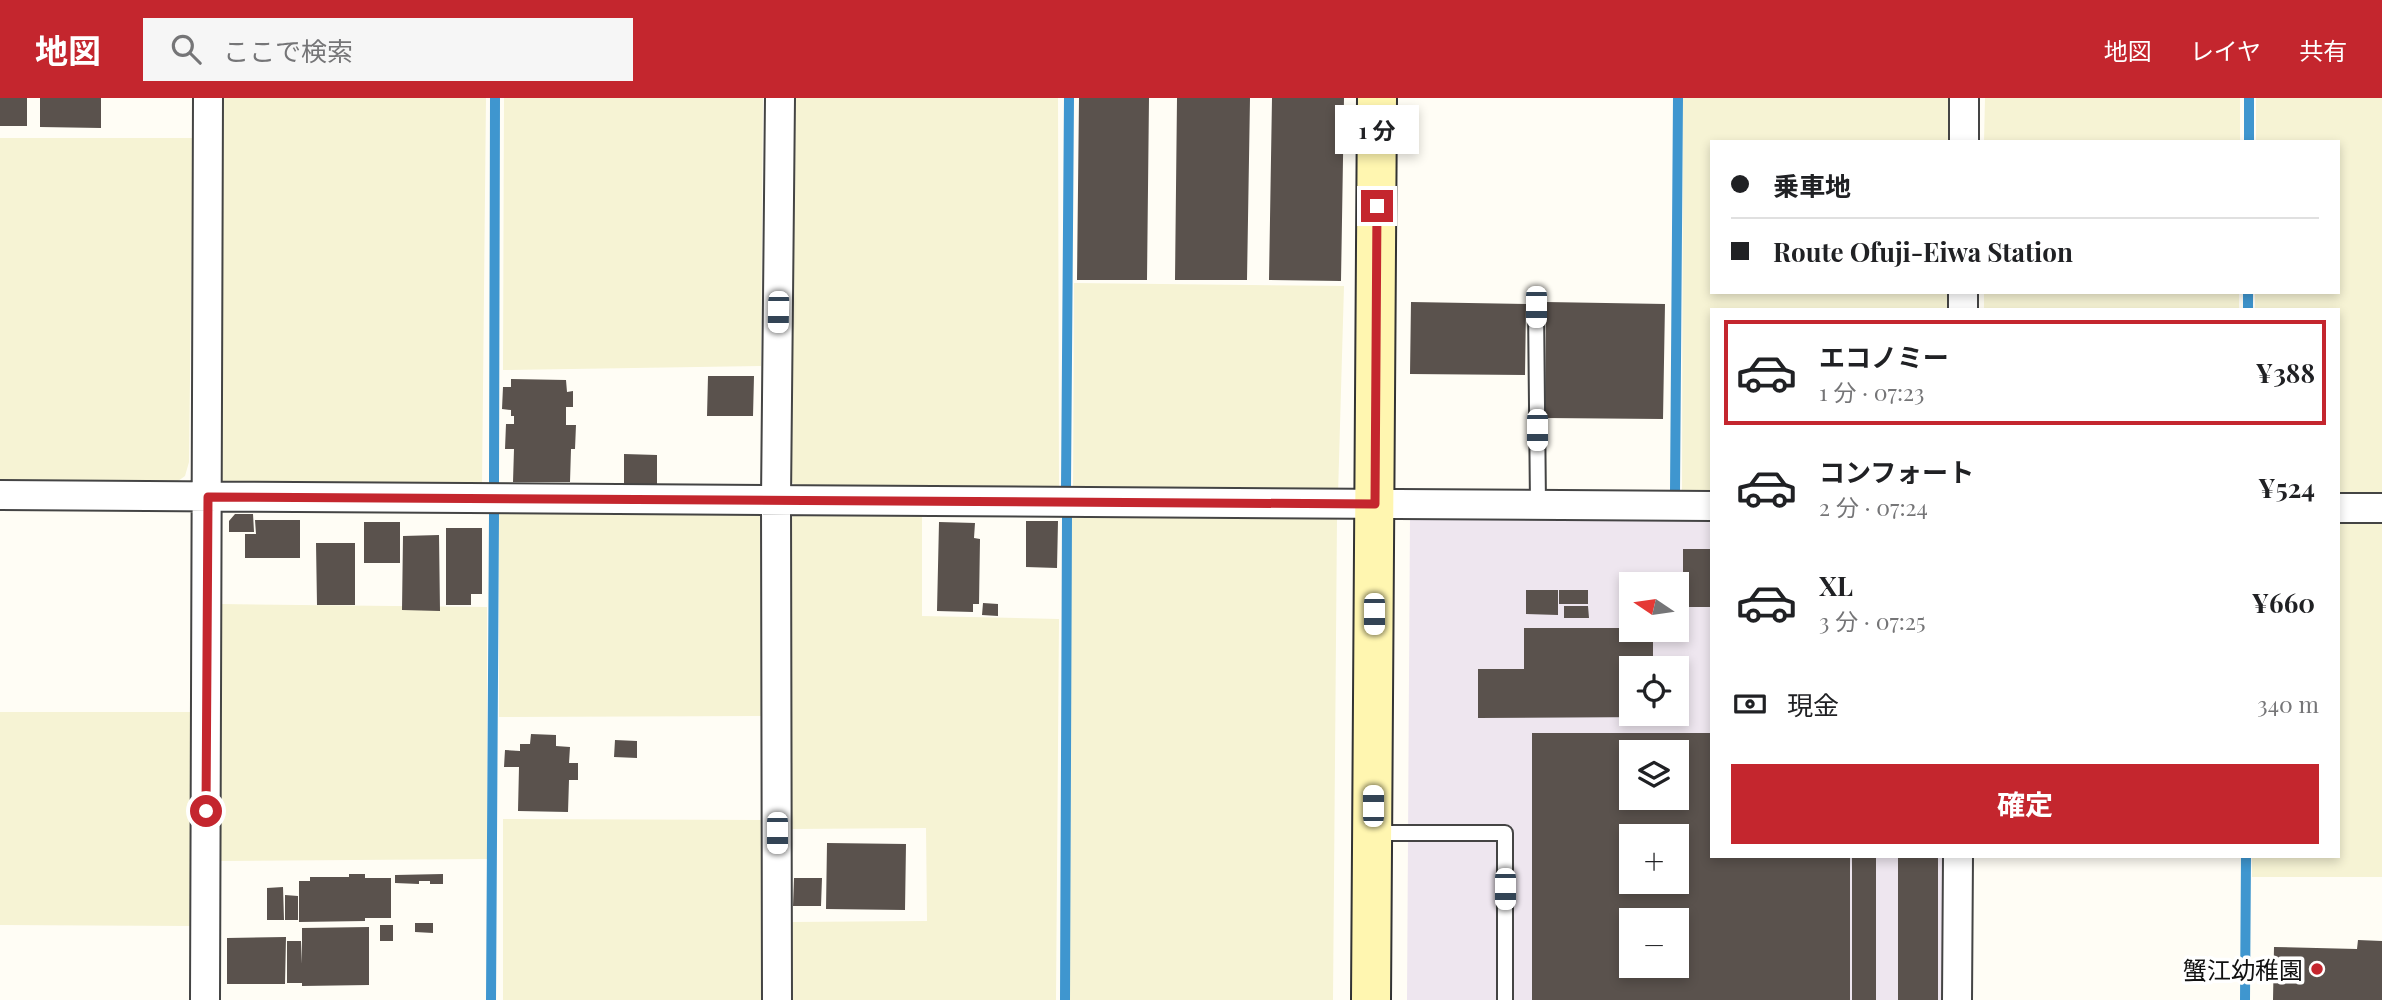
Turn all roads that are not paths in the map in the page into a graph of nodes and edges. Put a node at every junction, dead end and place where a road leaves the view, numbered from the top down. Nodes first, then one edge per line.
1 (208, 98) edge
2 (780, 98) edge
3 (1377, 98) edge
4 (1964, 98) edge
5 (1964, 140) edge
6 (1536, 307) dead end
7 (0, 495) edge
8 (208, 497) junction
9 (776, 499) junction
10 (1375, 504) junction
11 (1538, 505) junction
12 (1710, 506) edge
13 (2340, 508) edge
14 (2382, 508) edge
15 (1373, 833) junction
16 (1958, 858) edge
17 (205, 1000) edge
18 (777, 1000) edge
19 (1371, 1000) edge
20 (1505, 1000) edge
21 (1956, 1000) edge

1 - 8 street
2 - 9 street
3 - 10 main road
4 - 5 street
6 - 11 lane
7 - 8 street
8 - 9 street
8 - 17 street
9 - 10 street
9 - 18 street
10 - 11 street
10 - 15 main road
11 - 12 street
13 - 14 street
15 - 19 main road
15 - 20 lane
16 - 21 street

